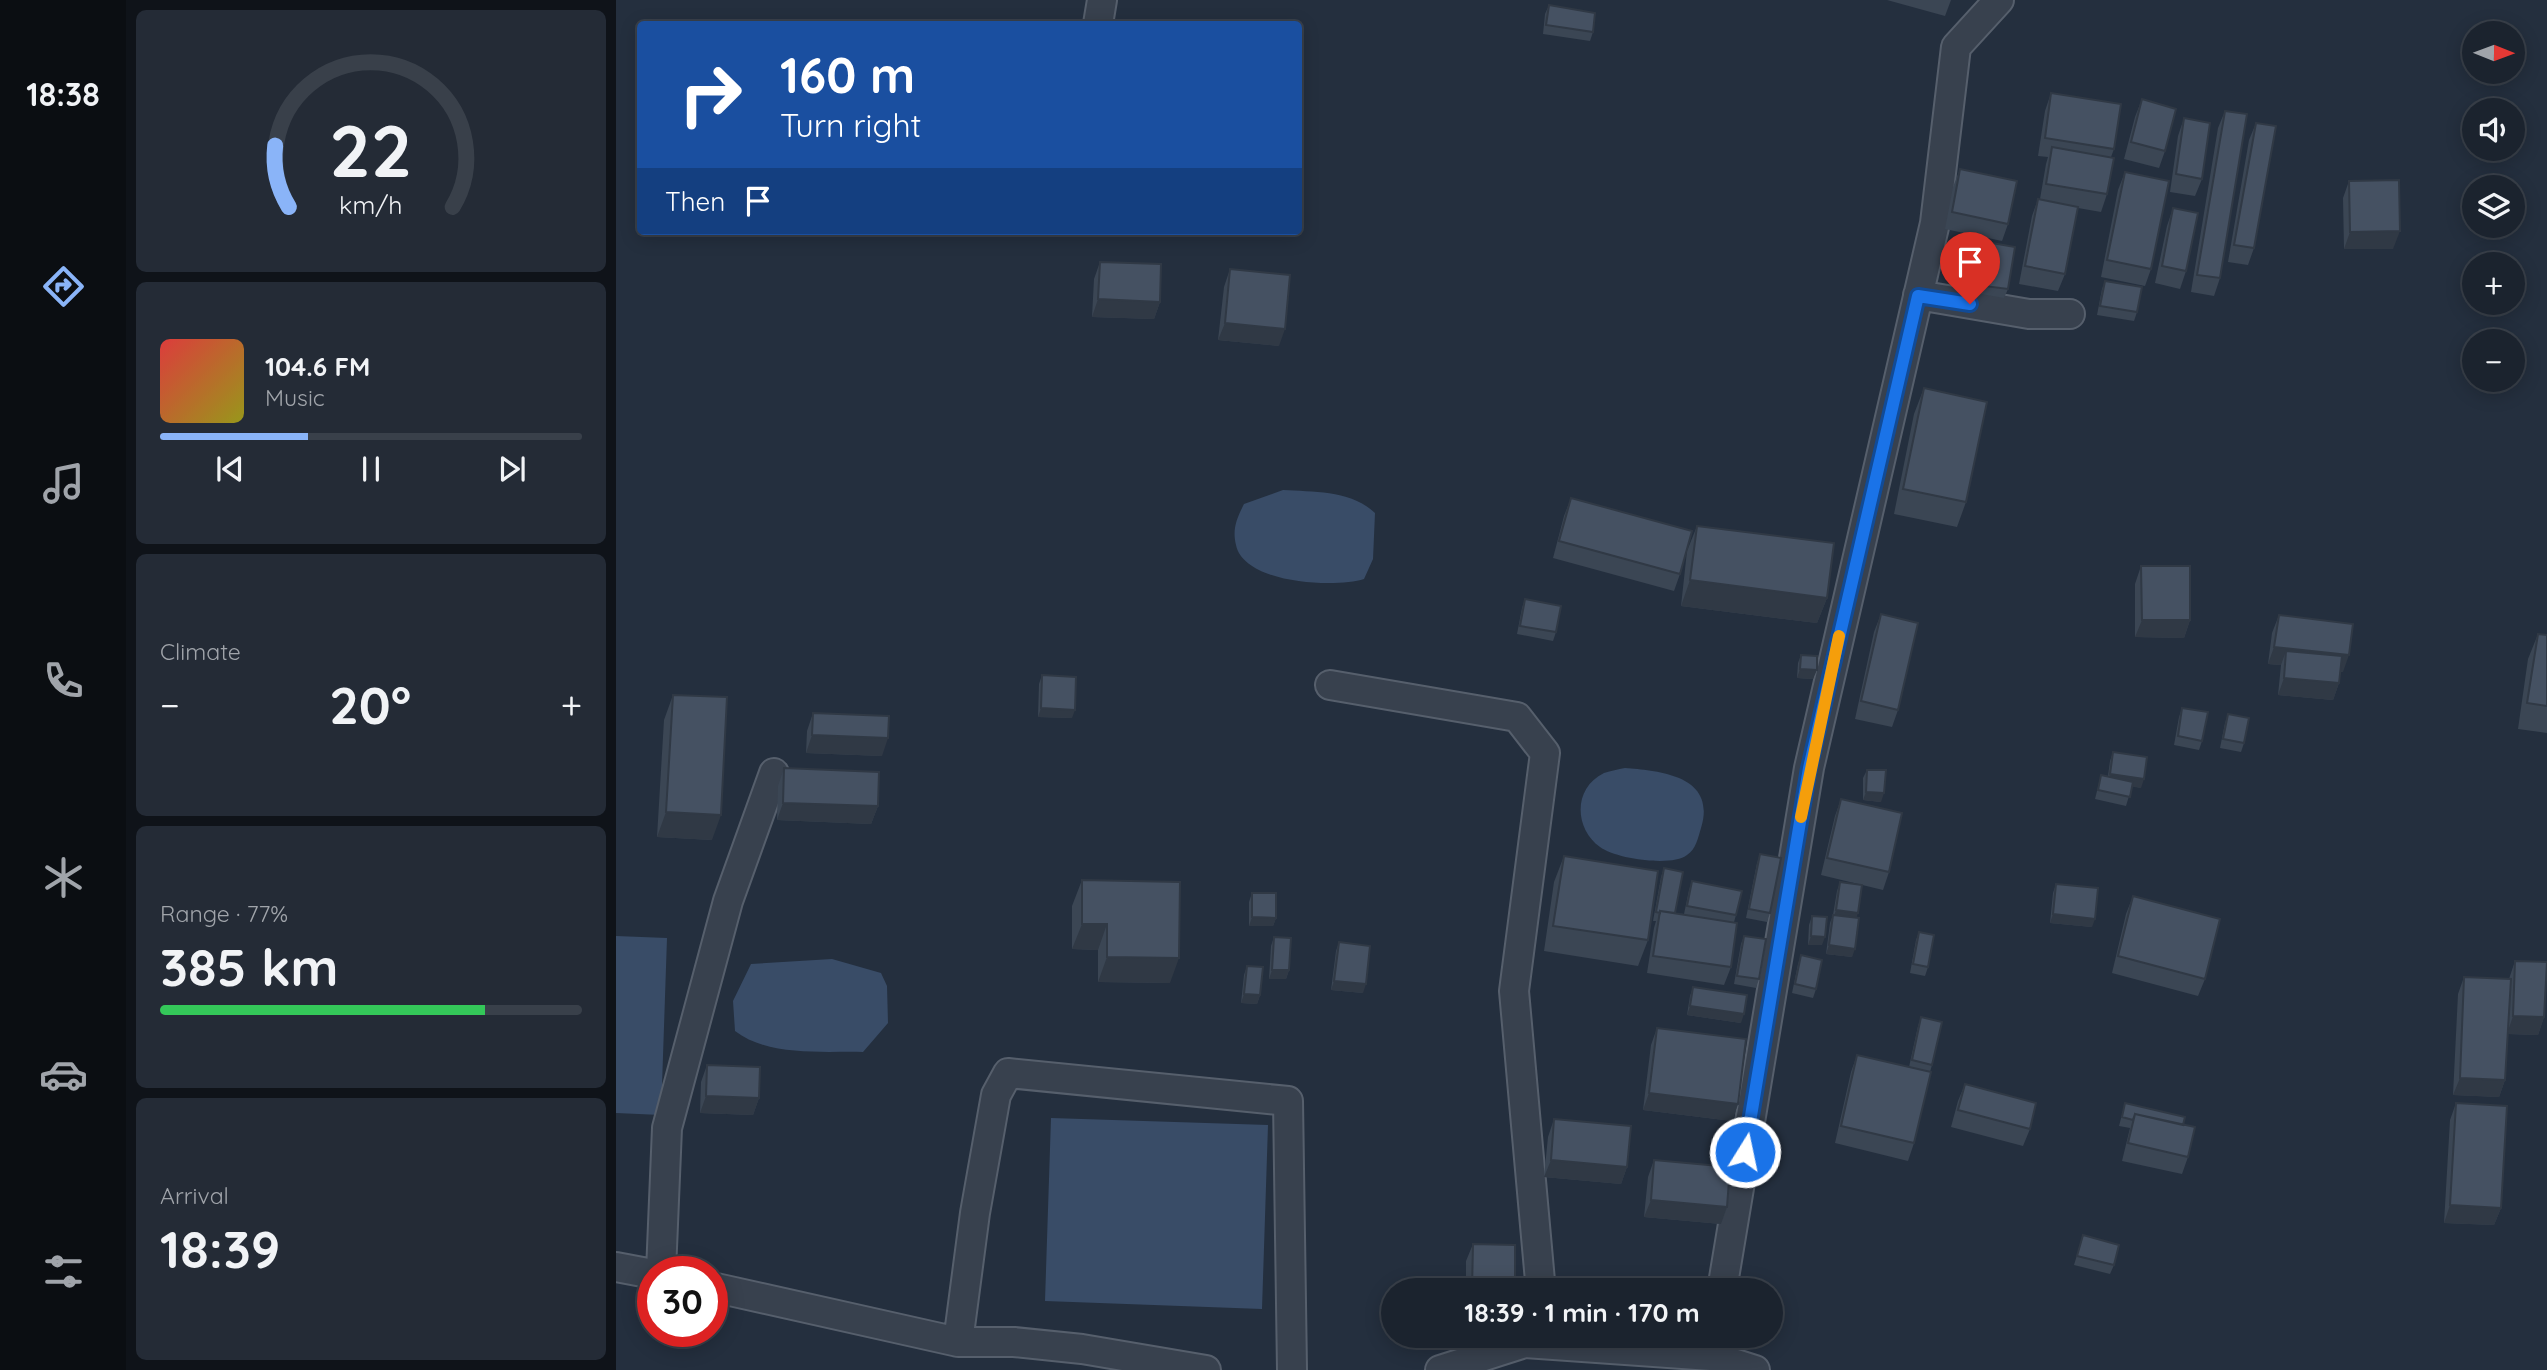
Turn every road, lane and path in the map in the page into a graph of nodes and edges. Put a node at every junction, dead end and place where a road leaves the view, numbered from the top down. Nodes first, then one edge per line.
1 (1102, 0) edge
2 (1998, 0) edge
3 (1098, 21) edge
4 (1918, 296) junction
5 (2070, 314) dead end
6 (1330, 685) dead end
7 (774, 772) dead end
8 (662, 1256) edge
9 (616, 1267) edge
10 (637, 1271) edge
11 (1540, 1278) edge
12 (1724, 1278) edge
13 (728, 1291) edge
14 (958, 1342) junction
15 (1501, 1348) edge
16 (1716, 1348) edge
17 (1206, 1370) edge
18 (1292, 1370) edge
19 (1440, 1370) edge
20 (1755, 1370) edge

1 - 3 street
2 - 4 street
4 - 5 street
4 - 12 street
6 - 11 street
7 - 8 street
9 - 10 street
13 - 14 street
14 - 17 street
14 - 18 street
15 - 19 street
16 - 20 street

